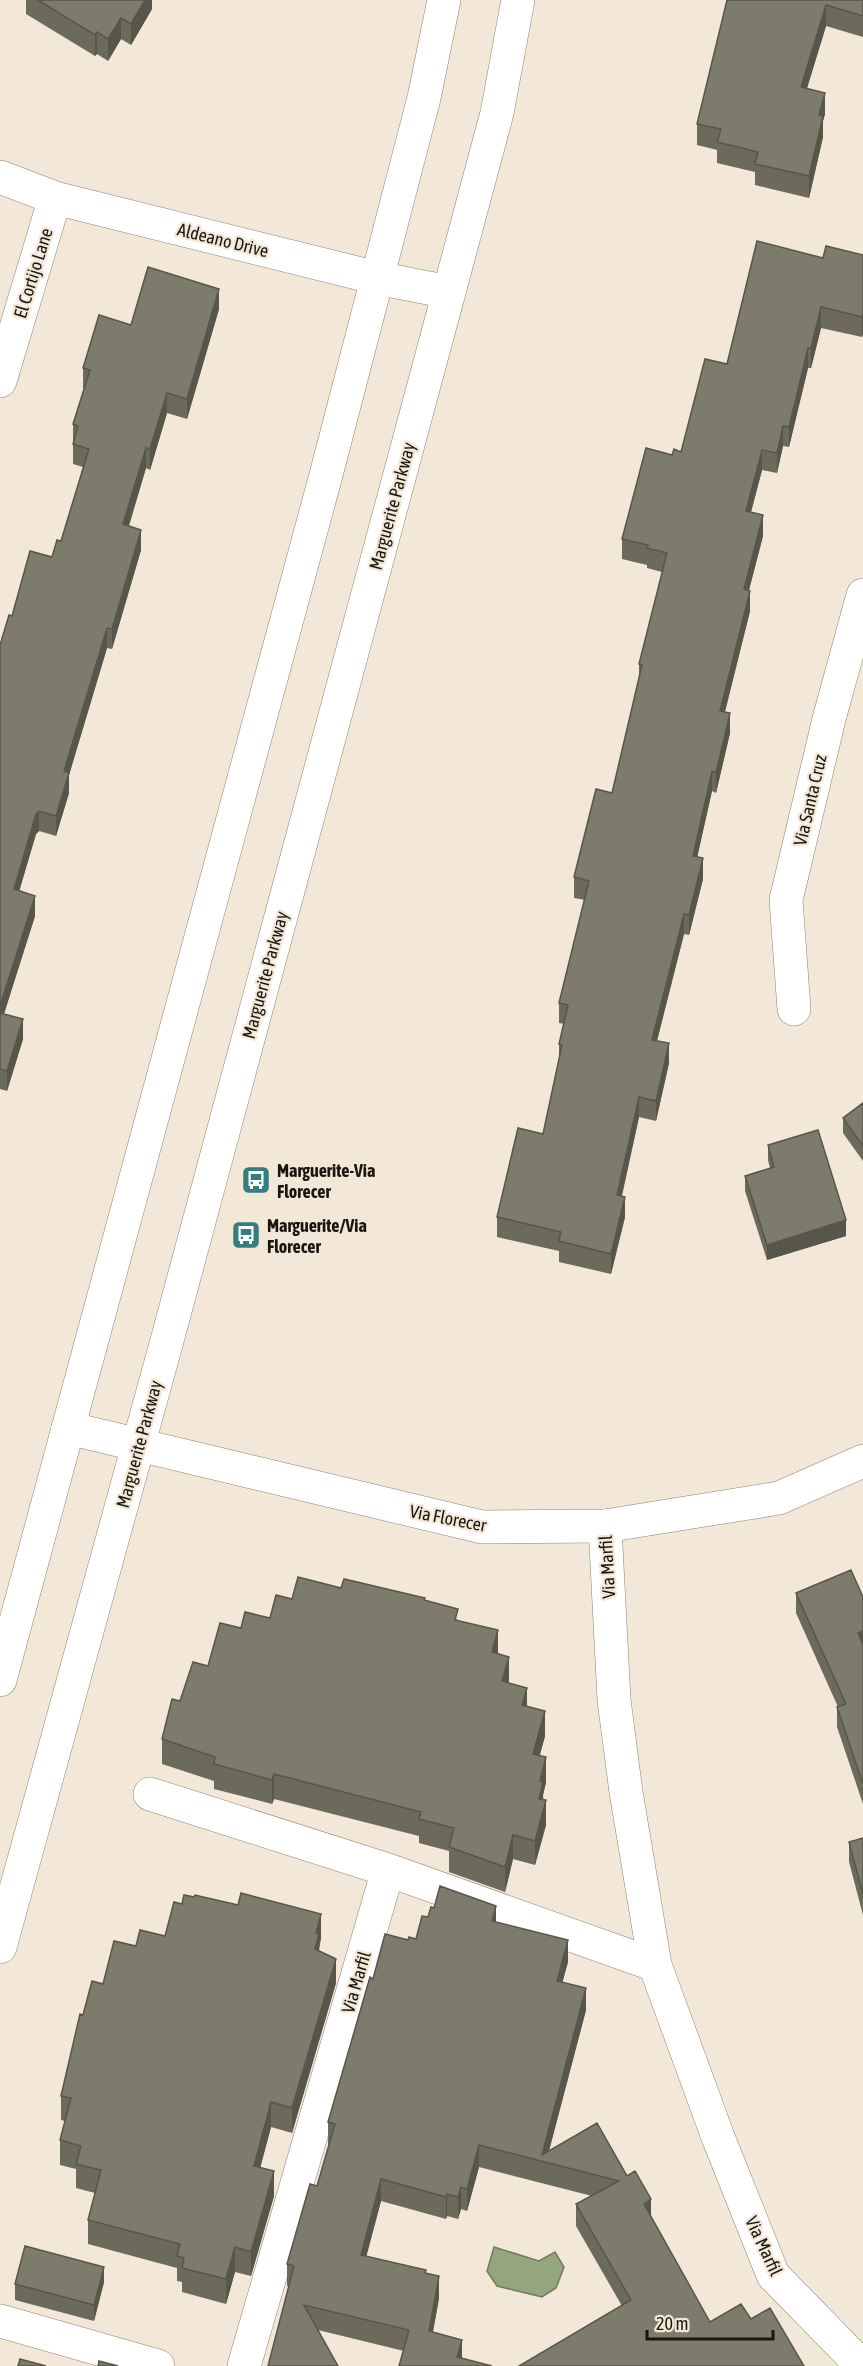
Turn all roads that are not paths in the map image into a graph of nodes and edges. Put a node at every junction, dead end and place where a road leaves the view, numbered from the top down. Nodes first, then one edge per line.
1 (444, 0) edge
2 (518, 0) edge
3 (0, 177) edge
4 (55, 198) junction
5 (377, 278) junction
6 (449, 292) junction
7 (0, 381) edge
8 (863, 595) edge
9 (794, 1009) dead end
10 (68, 1428) junction
11 (138, 1446) junction
12 (863, 1461) edge
13 (605, 1526) junction
14 (0, 1680) edge
15 (150, 1794) dead end
16 (388, 1870) junction
17 (0, 1947) edge
18 (655, 1965) junction
19 (1, 2321) edge
20 (158, 2366) edge
21 (244, 2366) edge
22 (862, 2366) edge

1 - 5 street
2 - 6 street, Marguerite Parkway
3 - 4 street, Aldeano Drive
4 - 5 street, Aldeano Drive
4 - 7 street, El Cortijo Lane
5 - 6 street, Aldeano Drive
5 - 10 street
6 - 11 street, Marguerite Parkway
8 - 9 street, Via Santa Cruz
10 - 11 street, Via Florecer
10 - 14 street
11 - 13 street, Via Florecer
11 - 17 street, Marguerite Parkway
12 - 13 street, Via Florecer
13 - 18 street, Via Marfil
15 - 16 street
16 - 18 street
16 - 21 street, Via Marfil
18 - 22 street, Via Marfil
19 - 20 street

